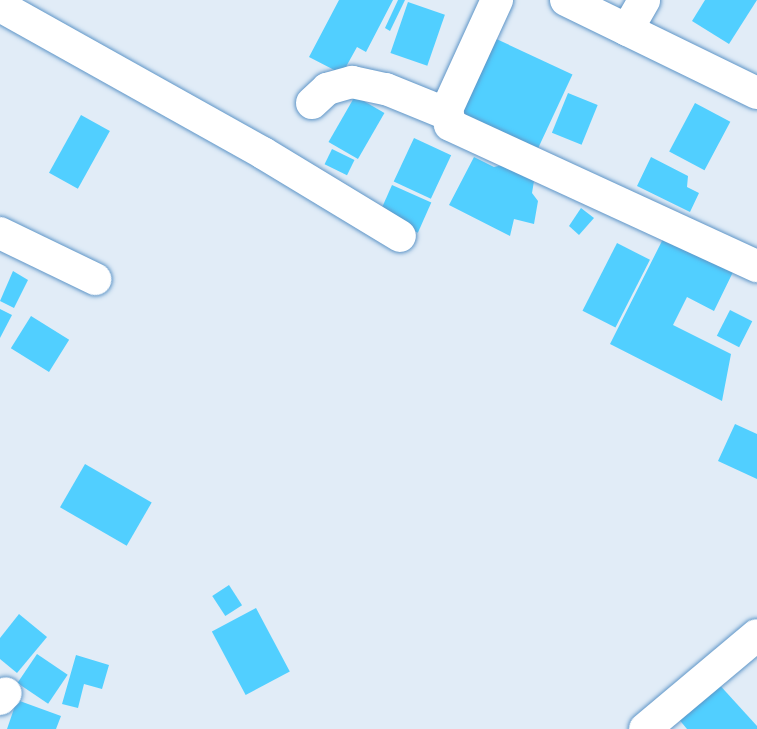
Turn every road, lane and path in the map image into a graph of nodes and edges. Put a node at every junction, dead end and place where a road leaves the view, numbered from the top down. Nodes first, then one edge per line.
1 (497, 0) edge
2 (566, 0) edge
3 (644, 0) edge
4 (0, 6) edge
5 (627, 30) junction
6 (757, 93) edge
7 (312, 103) dead end
8 (445, 113) junction
9 (0, 233) edge
10 (400, 236) dead end
11 (757, 267) edge
12 (95, 279) dead end
13 (757, 635) edge
14 (645, 729) edge

1 - 8 street
2 - 5 street
3 - 5 street
4 - 10 street
5 - 6 street
7 - 8 street
8 - 11 street
9 - 12 street
13 - 14 street

